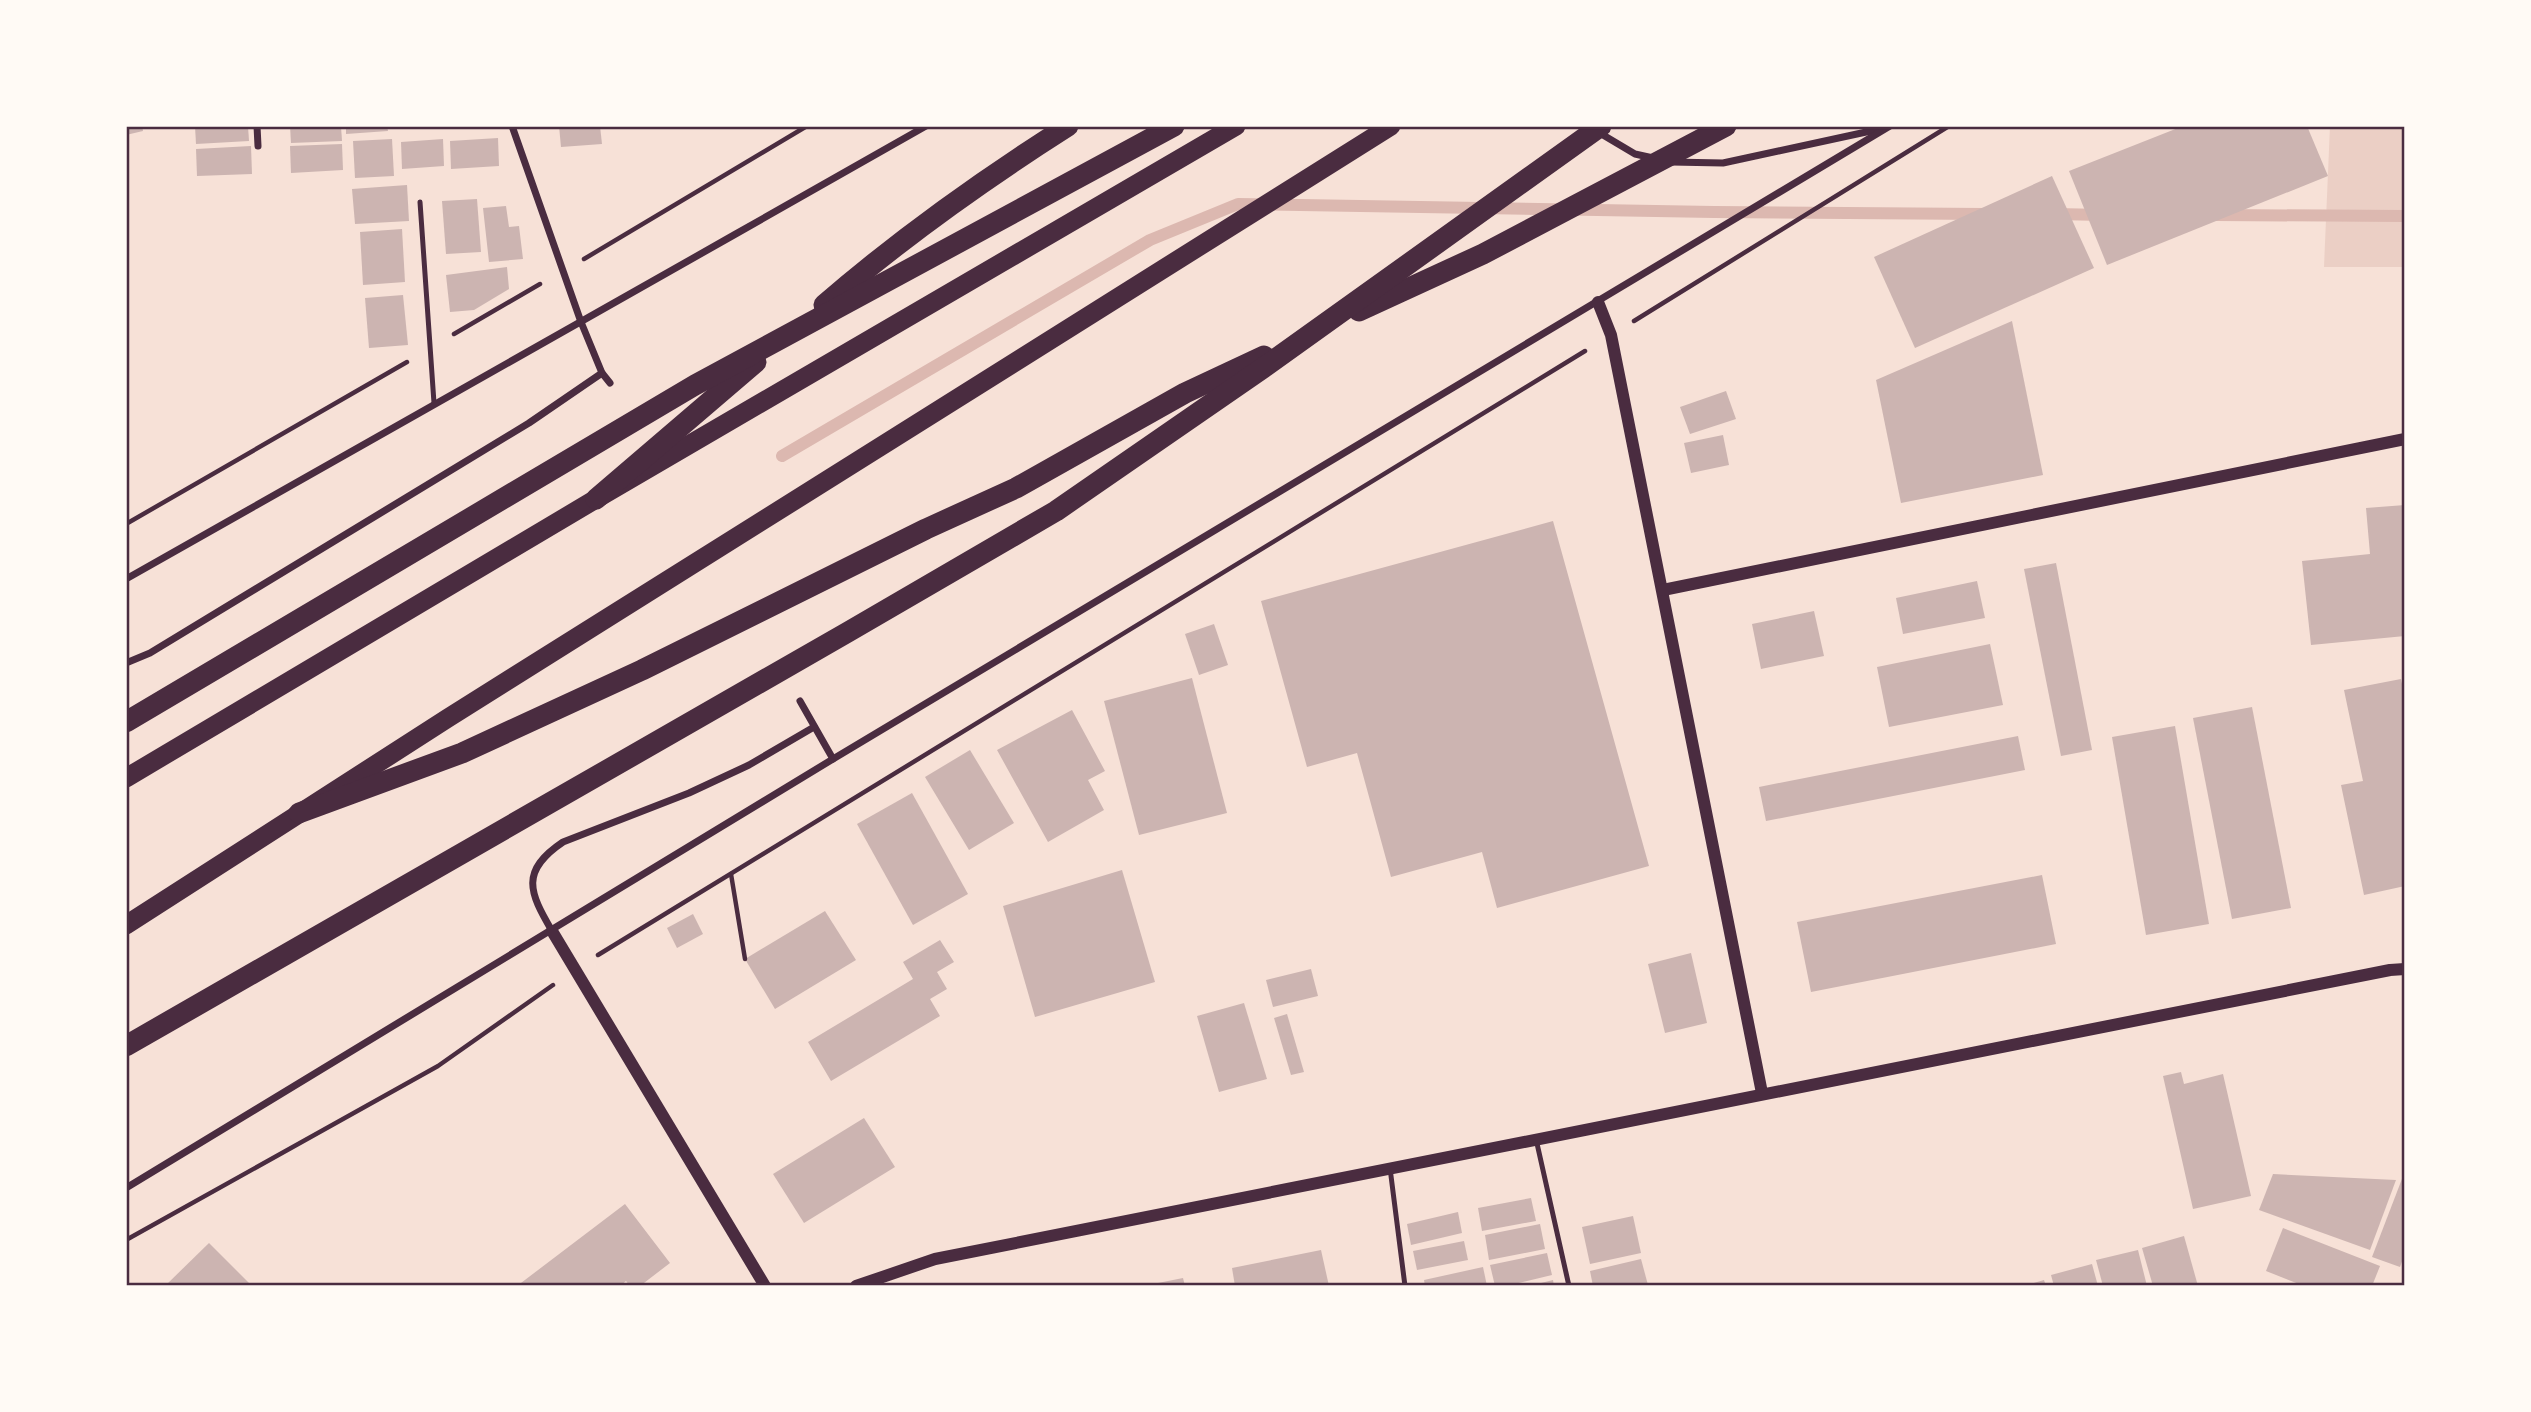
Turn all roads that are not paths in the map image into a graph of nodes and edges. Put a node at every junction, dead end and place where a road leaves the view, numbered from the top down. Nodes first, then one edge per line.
1 (257, 126) edge
2 (512, 126) edge
3 (926, 126) edge
4 (1068, 126) edge
5 (1174, 126) edge
6 (1237, 126) edge
7 (1391, 126) edge
8 (1588, 126) edge
9 (1601, 126) edge
10 (1726, 126) edge
11 (1889, 127) edge
12 (258, 146) dead end
13 (420, 202) dead end
14 (1598, 302) junction
15 (582, 323) junction
16 (601, 373) junction
17 (610, 383) dead end
18 (434, 403) junction
19 (2405, 439) edge
20 (596, 499) junction
21 (126, 579) edge
22 (1663, 590) junction
23 (126, 663) edge
24 (214, 670) junction
25 (800, 701) dead end
26 (126, 716) edge
27 (126, 722) edge
28 (814, 727) junction
29 (833, 759) junction
30 (126, 778) edge
31 (299, 813) junction
32 (126, 925) edge
33 (552, 931) junction
34 (2405, 969) edge
35 (126, 1046) edge
36 (1762, 1093) junction
37 (1536, 1138) junction
38 (1390, 1168) junction
39 (126, 1188) edge
40 (765, 1286) edge
41 (856, 1286) edge
42 (1405, 1286) edge
43 (1569, 1286) edge

1 - 12 street
2 - 15 street
3 - 15 street
4 - 20 highway
5 - 24 highway
6 - 20 highway
7 - 31 highway
8 - 11 street
9 - 35 highway
10 - 31 highway
11 - 14 street
13 - 18 lane
14 - 22 street
14 - 29 street
15 - 16 street
15 - 18 street
16 - 17 street
16 - 23 street
18 - 21 street
19 - 22 street
20 - 30 highway
22 - 36 street
24 - 26 highway
24 - 27 highway
25 - 28 street
28 - 29 street
28 - 33 street
29 - 33 street
31 - 32 highway
33 - 39 street
33 - 40 street
34 - 36 street
36 - 37 street
37 - 38 street
37 - 43 lane
38 - 41 street
38 - 42 lane

